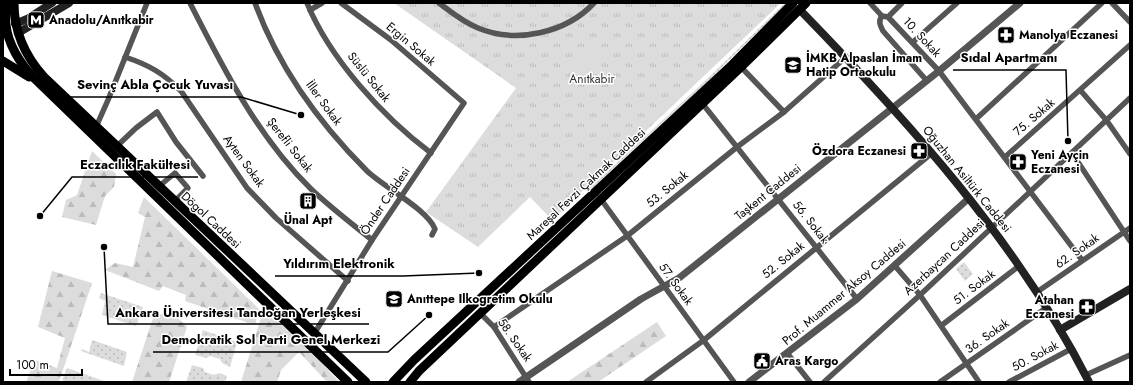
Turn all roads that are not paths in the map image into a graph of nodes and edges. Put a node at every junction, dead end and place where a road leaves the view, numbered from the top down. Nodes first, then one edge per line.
1 (6, 3) edge
2 (14, 3) edge
3 (52, 3) edge
4 (69, 3) edge
5 (147, 3) edge
6 (190, 3) edge
7 (255, 3) edge
8 (307, 3) edge
9 (322, 3) edge
10 (341, 3) edge
11 (439, 3) edge
12 (594, 3) edge
13 (870, 3) edge
14 (902, 3) edge
15 (957, 3) edge
16 (1020, 3) edge
17 (1102, 3) edge
18 (1112, 3) edge
19 (800, 5) edge
20 (310, 10) junction
21 (885, 16) junction
22 (1130, 22) edge
23 (8, 25) edge
24 (10, 35) edge
25 (913, 42) junction
26 (1130, 45) edge
27 (125, 57) junction
28 (846, 57) junction
29 (3, 61) edge
30 (741, 67) junction
31 (940, 71) junction
32 (927, 81) junction
33 (40, 85) junction
34 (1081, 91) junction
35 (1130, 98) edge
36 (464, 103) joint
37 (702, 104) junction
38 (893, 108) junction
39 (784, 112) junction
40 (976, 119) junction
41 (1107, 121) junction
42 (96, 127) junction
43 (116, 147) junction
44 (736, 147) junction
45 (431, 153) junction
46 (932, 153) junction
47 (1072, 153) junction
48 (1130, 154) edge
49 (1005, 157) junction
50 (203, 176) dead end
51 (158, 187) junction
52 (1031, 192) junction
53 (401, 198) junction
54 (600, 198) junction
55 (778, 198) junction
56 (968, 199) junction
57 (174, 202) junction
58 (991, 227) junction
59 (1130, 228) edge
60 (1124, 232) junction
61 (432, 235) dead end
62 (627, 236) junction
63 (372, 240) junction
64 (1130, 241) edge
65 (817, 247) junction
66 (1082, 260) junction
67 (895, 266) junction
68 (1019, 266) junction
69 (348, 281) junction
70 (664, 287) junction
71 (1130, 289) edge
72 (1037, 292) junction
73 (920, 295) junction
74 (857, 299) junction
75 (1046, 308) junction
76 (480, 313) junction
77 (942, 326) junction
78 (494, 328) junction
79 (1060, 330) junction
80 (314, 334) junction
81 (704, 340) junction
82 (1071, 349) junction
83 (787, 353) junction
84 (1130, 355) edge
85 (967, 363) junction
86 (528, 379) edge
87 (1088, 379) edge
88 (348, 382) edge
89 (366, 382) edge
90 (392, 382) edge
91 (410, 382) edge
92 (519, 382) edge
93 (646, 382) edge
94 (734, 382) edge
95 (749, 382) edge
96 (810, 382) edge
97 (824, 382) edge
98 (940, 382) edge
99 (979, 382) edge
100 (1009, 382) edge

1 - 23 main road
2 - 23 main road
3 - 23 main road
4 - 24 main road
5 - 27 street
6 - 63 street, Şerefli Sokak
7 - 53 street, İller Sokak
8 - 20 street, Süslü Sokak
9 - 20 street
10 - 36 street, Ergin Sokak
11 - 12 street
13 - 21 street, 10. Sokak
14 - 21 street
15 - 25 street
16 - 31 street, Taşkent Caddesi
17 - 40 street
18 - 22 street
19 - 28 main road, Oğuzhan Asiltürk Caddesi
19 - 30 main road, Mareşal Fevzi Çakmak Caddesi
19 - 90 main road, Mareşal Fevzi Çakmak Caddesi
20 - 45 street, Süslü Sokak
21 - 25 street, 10. Sokak
21 - 32 street
23 - 24 main road, Dögol Caddesi
24 - 33 main road, Dögol Caddesi
24 - 42 main road, Dögol Caddesi
25 - 31 street, 10. Sokak
26 - 34 street, 75. Sokak
27 - 42 street
27 - 69 street, Ayten Sokak
28 - 38 main road, Oğuzhan Asiltürk Caddesi
28 - 39 street, 53. Sokak
29 - 33 main road
30 - 37 main road, Mareşal Fevzi Çakmak Caddesi
30 - 39 street
31 - 32 street, Taşkent Caddesi
31 - 40 street, 10. Sokak
32 - 38 street, Taşkent Caddesi
33 - 88 main road, Dögol Caddesi
34 - 41 street
34 - 49 street, 75. Sokak
35 - 41 street, Azerbaycan Caddesi
36 - 45 street, Önder Caddesi
37 - 44 street, 56. Sokak
37 - 54 main road, Mareşal Fevzi Çakmak Caddesi
38 - 46 main road, Oğuzhan Asiltürk Caddesi
38 - 55 street, Taşkent Caddesi
39 - 44 street, 53. Sokak
40 - 49 street, 10. Sokak
41 - 47 street, Azerbaycan Caddesi
41 - 48 street
42 - 43 main road, Dögol Caddesi
43 - 50 street
43 - 51 main road, Dögol Caddesi
44 - 55 street, 56. Sokak
44 - 62 street, 53. Sokak
45 - 53 street, Önder Caddesi
46 - 56 main road, Oğuzhan Asiltürk Caddesi
46 - 65 street, 52. Sokak
47 - 52 street, Azerbaycan Caddesi
47 - 60 street
49 - 52 street, 10. Sokak
51 - 57 main road, Dögol Caddesi
51 - 57 street
52 - 58 street, Azerbaycan Caddesi
52 - 66 street, 10. Sokak
53 - 61 street, İller Sokak
53 - 63 street, Önder Caddesi
54 - 62 street, 57. Sokak
54 - 76 main road, Mareşal Fevzi Çakmak Caddesi
55 - 65 street, 56. Sokak
55 - 70 street, Taşkent Caddesi
56 - 58 main road, Oğuzhan Asiltürk Caddesi
56 - 67 street, Prof. Muammer Aksoy Caddesi
57 - 80 main road, Dögol Caddesi
58 - 68 main road, Oğuzhan Asiltürk Caddesi
58 - 73 street, Azerbaycan Caddesi
59 - 60 street, 62. Sokak
60 - 64 street
60 - 66 street, 62. Sokak
62 - 70 street, 57. Sokak
62 - 78 street, 53. Sokak
63 - 69 street, Önder Caddesi
65 - 74 street, 56. Sokak
65 - 81 street, 52. Sokak
66 - 72 street, 62. Sokak
67 - 73 street
67 - 74 street, Prof. Muammer Aksoy Caddesi
68 - 72 main road, Oğuzhan Asiltürk Caddesi
68 - 77 street, 51. Sokak
69 - 80 street, Önder Caddesi
70 - 81 street, 57. Sokak
70 - 86 street, Taşkent Caddesi
71 - 79 main road
72 - 75 main road, Oğuzhan Asiltürk Caddesi
73 - 77 street
73 - 97 street, Azerbaycan Caddesi
74 - 83 street, Prof. Muammer Aksoy Caddesi
75 - 79 main road, Oğuzhan Asiltürk Caddesi
75 - 85 street, 36. Sokak
76 - 78 street, 58. Sokak
76 - 91 main road, Mareşal Fevzi Çakmak Caddesi
77 - 85 street
78 - 86 street, 58. Sokak
79 - 82 main road, Oğuzhan Asiltürk Caddesi
80 - 89 main road, Dögol Caddesi
81 - 93 street, 52. Sokak
81 - 94 street, 57. Sokak
82 - 87 main road, Oğuzhan Asiltürk Caddesi
82 - 100 street, 50. Sokak
83 - 95 street, Prof. Muammer Aksoy Caddesi
83 - 96 street
84 - 87 street
85 - 98 street, 36. Sokak
85 - 99 street
86 - 92 street, Taşkent Caddesi

